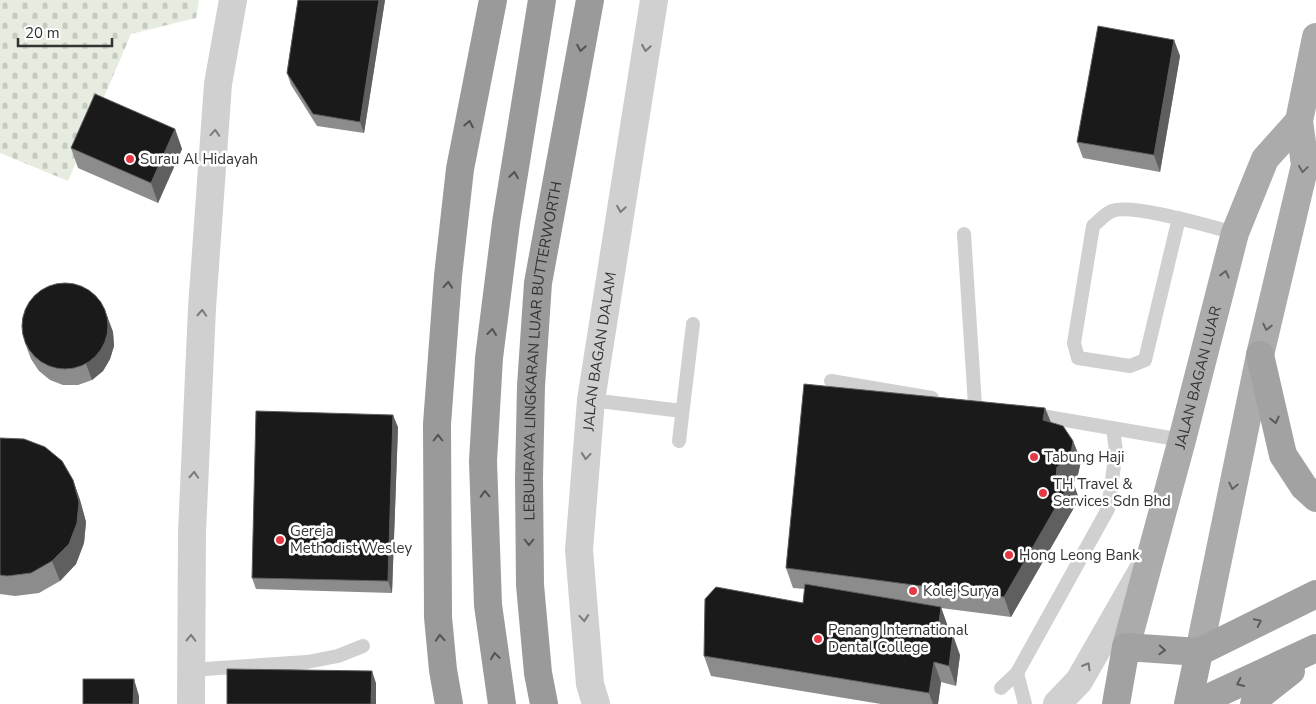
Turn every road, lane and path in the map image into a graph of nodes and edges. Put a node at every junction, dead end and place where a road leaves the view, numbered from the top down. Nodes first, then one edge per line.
1 (233, 0) edge
2 (493, 0) edge
3 (542, 0) edge
4 (590, 0) edge
5 (654, 0) edge
6 (1316, 37) edge
7 (1299, 121) junction
8 (1179, 218) junction
9 (1235, 233) junction
10 (964, 234) dead end
11 (693, 324) dead end
12 (1260, 355) junction
13 (831, 381) dead end
14 (591, 400) junction
15 (946, 400) edge
16 (976, 405) edge
17 (682, 411) junction
18 (1015, 412) edge
19 (1113, 428) junction
20 (1182, 440) junction
21 (678, 441) dead end
22 (1316, 498) edge
23 (1150, 559) junction
24 (1316, 594) edge
25 (363, 646) dead end
26 (1126, 648) junction
27 (1316, 649) edge
28 (1199, 652) junction
29 (190, 670) junction
30 (1017, 673) junction
31 (1001, 688) dead end
32 (191, 704) edge
33 (449, 704) edge
34 (502, 704) edge
35 (544, 704) edge
36 (596, 704) edge
37 (1025, 704) edge
38 (1057, 704) edge
39 (1116, 704) edge
40 (1188, 704) edge
41 (1195, 704) edge
42 (1254, 704) edge

29 -> 1 street
33 -> 2 highway
34 -> 3 highway
4 -> 35 highway, LEBUHRAYA LINGKARAN LUAR BUTTERWORTH
5 -> 14 street, JALAN BAGAN DALAM
6 - 7 main road
7 - 9 main road, JALAN BAGAN LUAR
7 -> 12 main road
8 - 8 lane
8 - 9 lane
20 -> 9 main road, JALAN BAGAN LUAR
10 - 16 lane
11 - 17 lane
12 -> 22 highway
12 -> 28 main road
13 - 15 lane
14 - 17 lane
14 -> 36 street, JALAN BAGAN DALAM
17 - 21 lane
18 - 19 lane
19 - 20 lane
19 - 30 lane
20 - 23 main road, JALAN BAGAN LUAR
23 - 26 main road, JALAN BAGAN LUAR
38 -> 23 street
28 -> 24 highway
25 - 29 lane
26 -> 28 highway
26 - 39 highway
27 -> 41 highway
27 - 42 highway
28 - 40 highway
29 - 32 street
30 - 31 lane
30 - 37 lane

